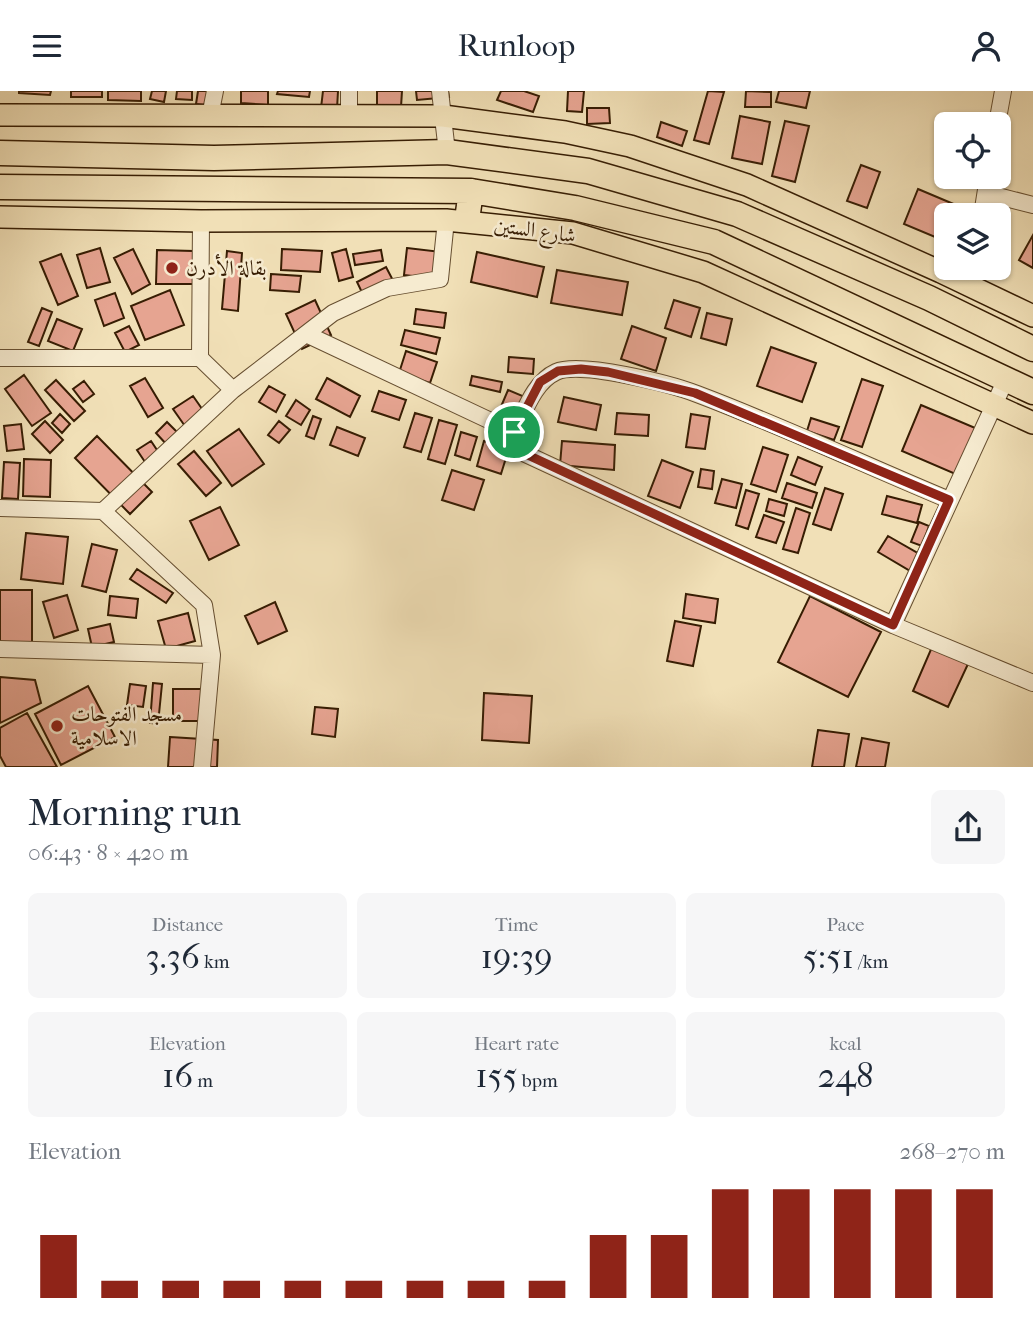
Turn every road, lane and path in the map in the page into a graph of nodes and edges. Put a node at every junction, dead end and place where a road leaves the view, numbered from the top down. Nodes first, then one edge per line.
1 (215, 91) edge
2 (349, 91) edge
3 (440, 91) edge
4 (1003, 91) edge
5 (999, 112) edge
6 (0, 115) edge
7 (210, 116) junction
8 (443, 116) junction
9 (349, 117) junction
10 (447, 152) junction
11 (0, 153) edge
12 (0, 187) edge
13 (996, 189) edge
14 (471, 191) junction
15 (1033, 205) edge
16 (0, 218) edge
17 (456, 220) junction
18 (201, 221) junction
19 (934, 262) edge
20 (976, 280) edge
21 (1033, 316) edge
22 (306, 334) junction
23 (1033, 349) edge
24 (0, 358) edge
25 (200, 358) junction
26 (1006, 379) junction
27 (233, 390) junction
28 (1033, 392) edge
29 (995, 404) junction
30 (1033, 423) edge
31 (514, 432) junction
32 (949, 500) junction
33 (0, 508) edge
34 (103, 511) junction
35 (893, 625) junction
36 (0, 649) edge
37 (212, 655) junction
38 (1033, 683) edge
39 (202, 767) edge

1 - 7 street
2 - 9 street
3 - 8 street
4 - 5 street
6 - 7 main road
7 - 9 main road
8 - 9 main road
8 - 10 street
8 - 19 main road
10 - 11 highway
10 - 23 highway
12 - 14 highway, شارع الستين
13 - 15 street
14 - 17 highway
14 - 26 highway, شارع الستين
16 - 18 main road, شارع الستين
17 - 18 main road, شارع الستين
17 - 22 street
17 - 29 main road, شارع الستين
18 - 25 street
20 - 21 main road
22 - 27 street
22 - 31 street
24 - 25 street
25 - 27 street
26 - 28 highway, شارع الستين
26 - 29 street
27 - 34 street
29 - 30 main road, شارع الستين
29 - 32 street
31 - 32 street
31 - 35 street
32 - 35 street
33 - 34 street
34 - 37 street
35 - 38 street
36 - 37 street
37 - 39 street

